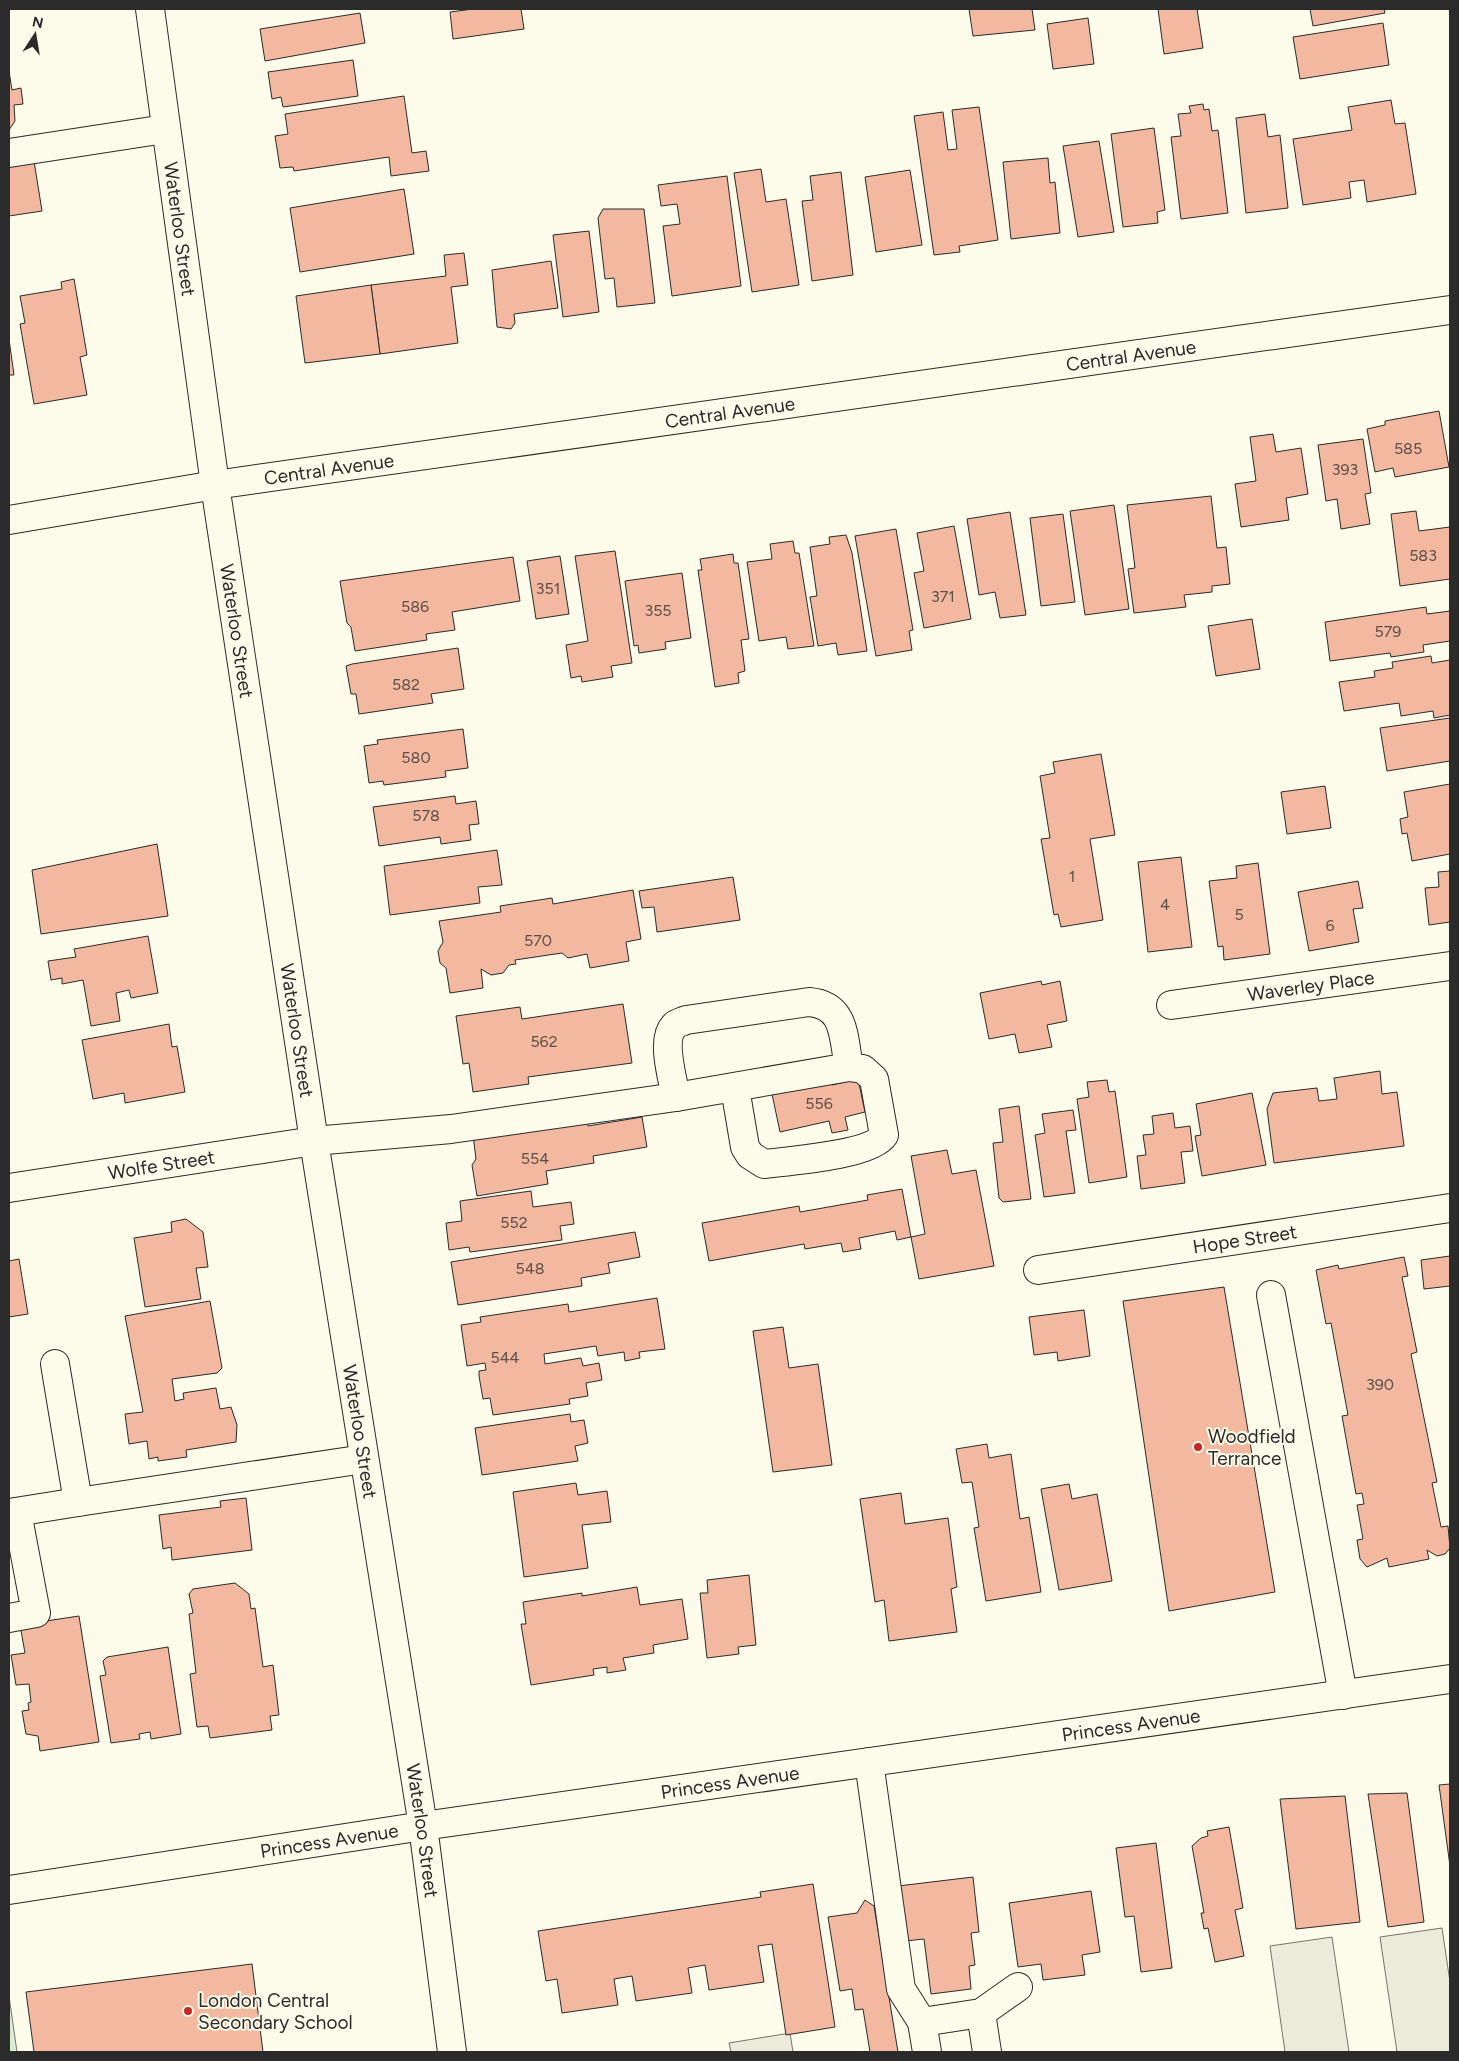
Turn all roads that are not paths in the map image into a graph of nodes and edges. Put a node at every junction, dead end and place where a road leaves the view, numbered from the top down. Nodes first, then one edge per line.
1 (150, 9) edge
2 (165, 129) junction
3 (9, 153) edge
4 (1450, 310) edge
5 (215, 485) junction
6 (9, 520) edge
7 (1450, 966) edge
8 (1171, 1005) dead end
9 (849, 1066) junction
10 (735, 1088) junction
11 (676, 1097) junction
12 (314, 1141) junction
13 (9, 1188) edge
14 (1450, 1208) edge
15 (1038, 1270) dead end
16 (1271, 1295) dead end
17 (55, 1364) dead end
18 (364, 1459) junction
19 (78, 1502) junction
20 (13, 1512) edge
21 (9, 1618) edge
22 (1450, 1679) edge
23 (1343, 1695) junction
24 (869, 1762) junction
25 (423, 1826) junction
26 (9, 1890) edge
27 (1018, 1987) dead end
28 (981, 2013) junction
29 (922, 2022) junction
30 (452, 2052) edge
31 (927, 2052) edge
32 (986, 2052) edge

1 - 2 street, Waterloo Street
2 - 3 street
2 - 5 street, Waterloo Street
4 - 5 street, Central Avenue
5 - 6 street, Central Avenue
5 - 12 street, Waterloo Street
7 - 8 street, Waverley Place
9 - 10 street, Wolfe Street
9 - 10 street
9 - 11 street
10 - 11 street, Wolfe Street
11 - 12 street, Wolfe Street
12 - 13 street, Wolfe Street
12 - 18 street, Waterloo Street
14 - 15 street, Hope Street
16 - 23 street
17 - 19 street
18 - 19 street
18 - 25 street, Waterloo Street
19 - 20 street
20 - 21 street
22 - 23 street, Princess Avenue
23 - 24 street, Princess Avenue
24 - 25 street, Princess Avenue
24 - 29 street
25 - 26 street, Princess Avenue
25 - 30 street, Waterloo Street
27 - 28 street
28 - 29 street
28 - 32 street
29 - 31 street

